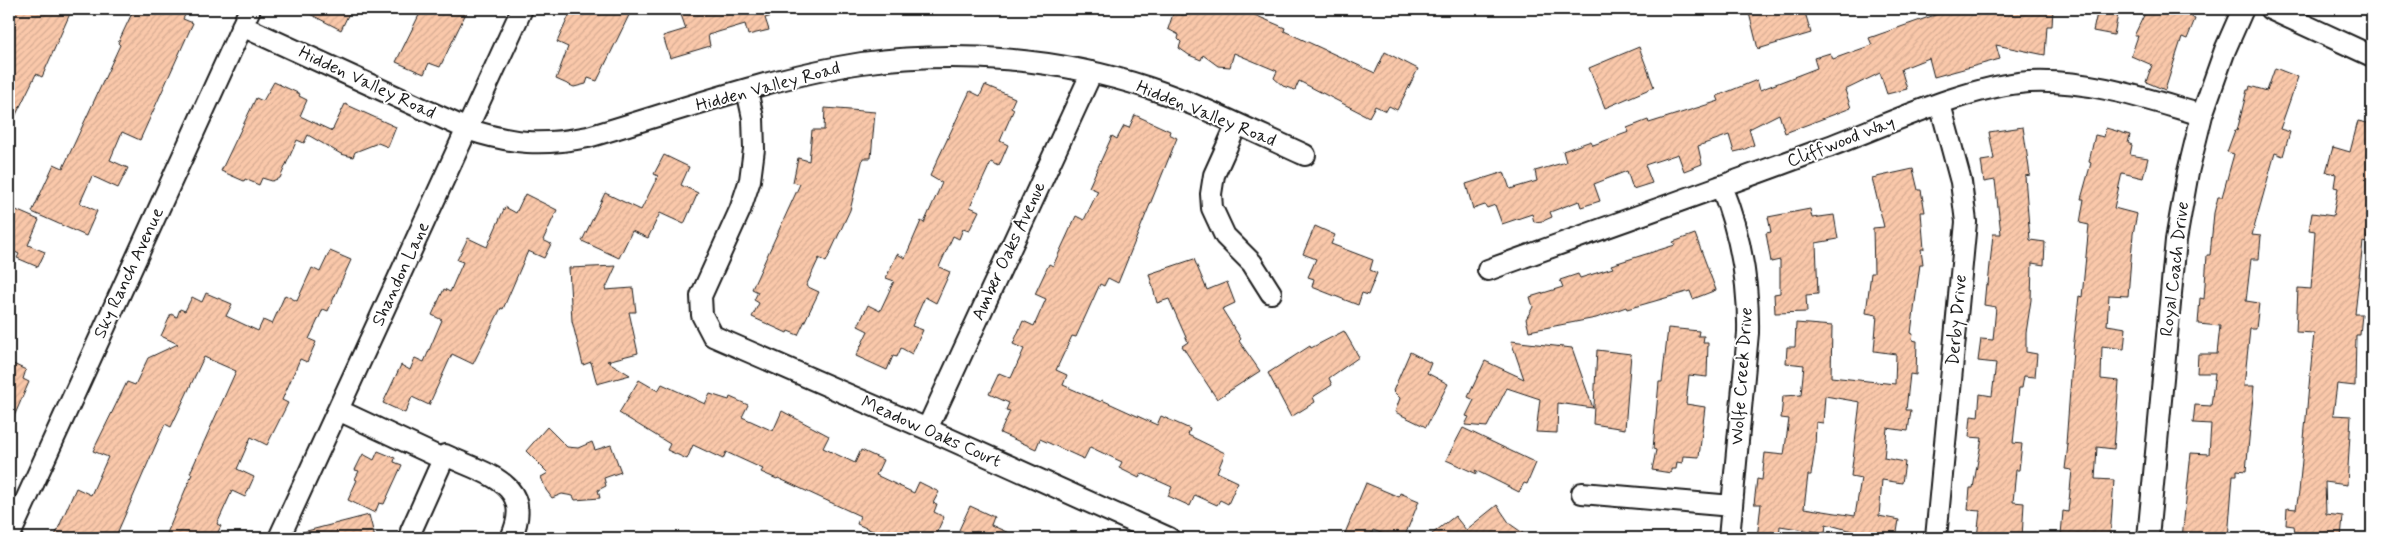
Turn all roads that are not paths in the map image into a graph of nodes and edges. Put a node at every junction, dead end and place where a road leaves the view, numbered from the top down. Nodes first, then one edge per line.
1 (522, 9) edge
2 (2243, 9) edge
3 (2270, 9) edge
4 (246, 17) edge
5 (2372, 56) edge
6 (1092, 72) junction
7 (747, 90) junction
8 (1940, 104) junction
9 (2202, 115) junction
10 (1237, 124) junction
11 (467, 129) junction
12 (1305, 156) dead end
13 (1722, 186) junction
14 (1488, 270) dead end
15 (1271, 293) dead end
16 (338, 410) junction
17 (927, 429) junction
18 (443, 459) junction
19 (1582, 493) dead end
20 (1732, 506) junction
21 (9, 537) edge
22 (279, 538) edge
23 (410, 538) edge
24 (511, 538) edge
25 (1169, 538) edge
26 (1730, 538) edge
27 (1936, 538) edge
28 (2148, 538) edge

1 - 11 street, Shandon Lane
2 - 9 street, Royal Coach Drive
3 - 5 street
4 - 11 street, Hidden Valley Road
4 - 21 street, Sky Ranch Avenue
6 - 7 street, Hidden Valley Road
6 - 10 street, Hidden Valley Road
6 - 17 street, Amber Oaks Avenue
7 - 11 street, Hidden Valley Road
7 - 17 street, Meadow Oaks Court
8 - 9 street, Cliffwood Way
8 - 13 street, Cliffwood Way
8 - 27 street, Derby Drive
9 - 28 street, Royal Coach Drive
10 - 12 street, Hidden Valley Road
10 - 15 street
11 - 16 street, Shandon Lane
13 - 14 street, Cliffwood Way
13 - 20 street, Wolfe Creek Drive
16 - 18 street
16 - 22 street, Shandon Lane
17 - 25 street, Meadow Oaks Court
18 - 23 street
18 - 24 street
19 - 20 street
20 - 26 street, Wolfe Creek Drive

